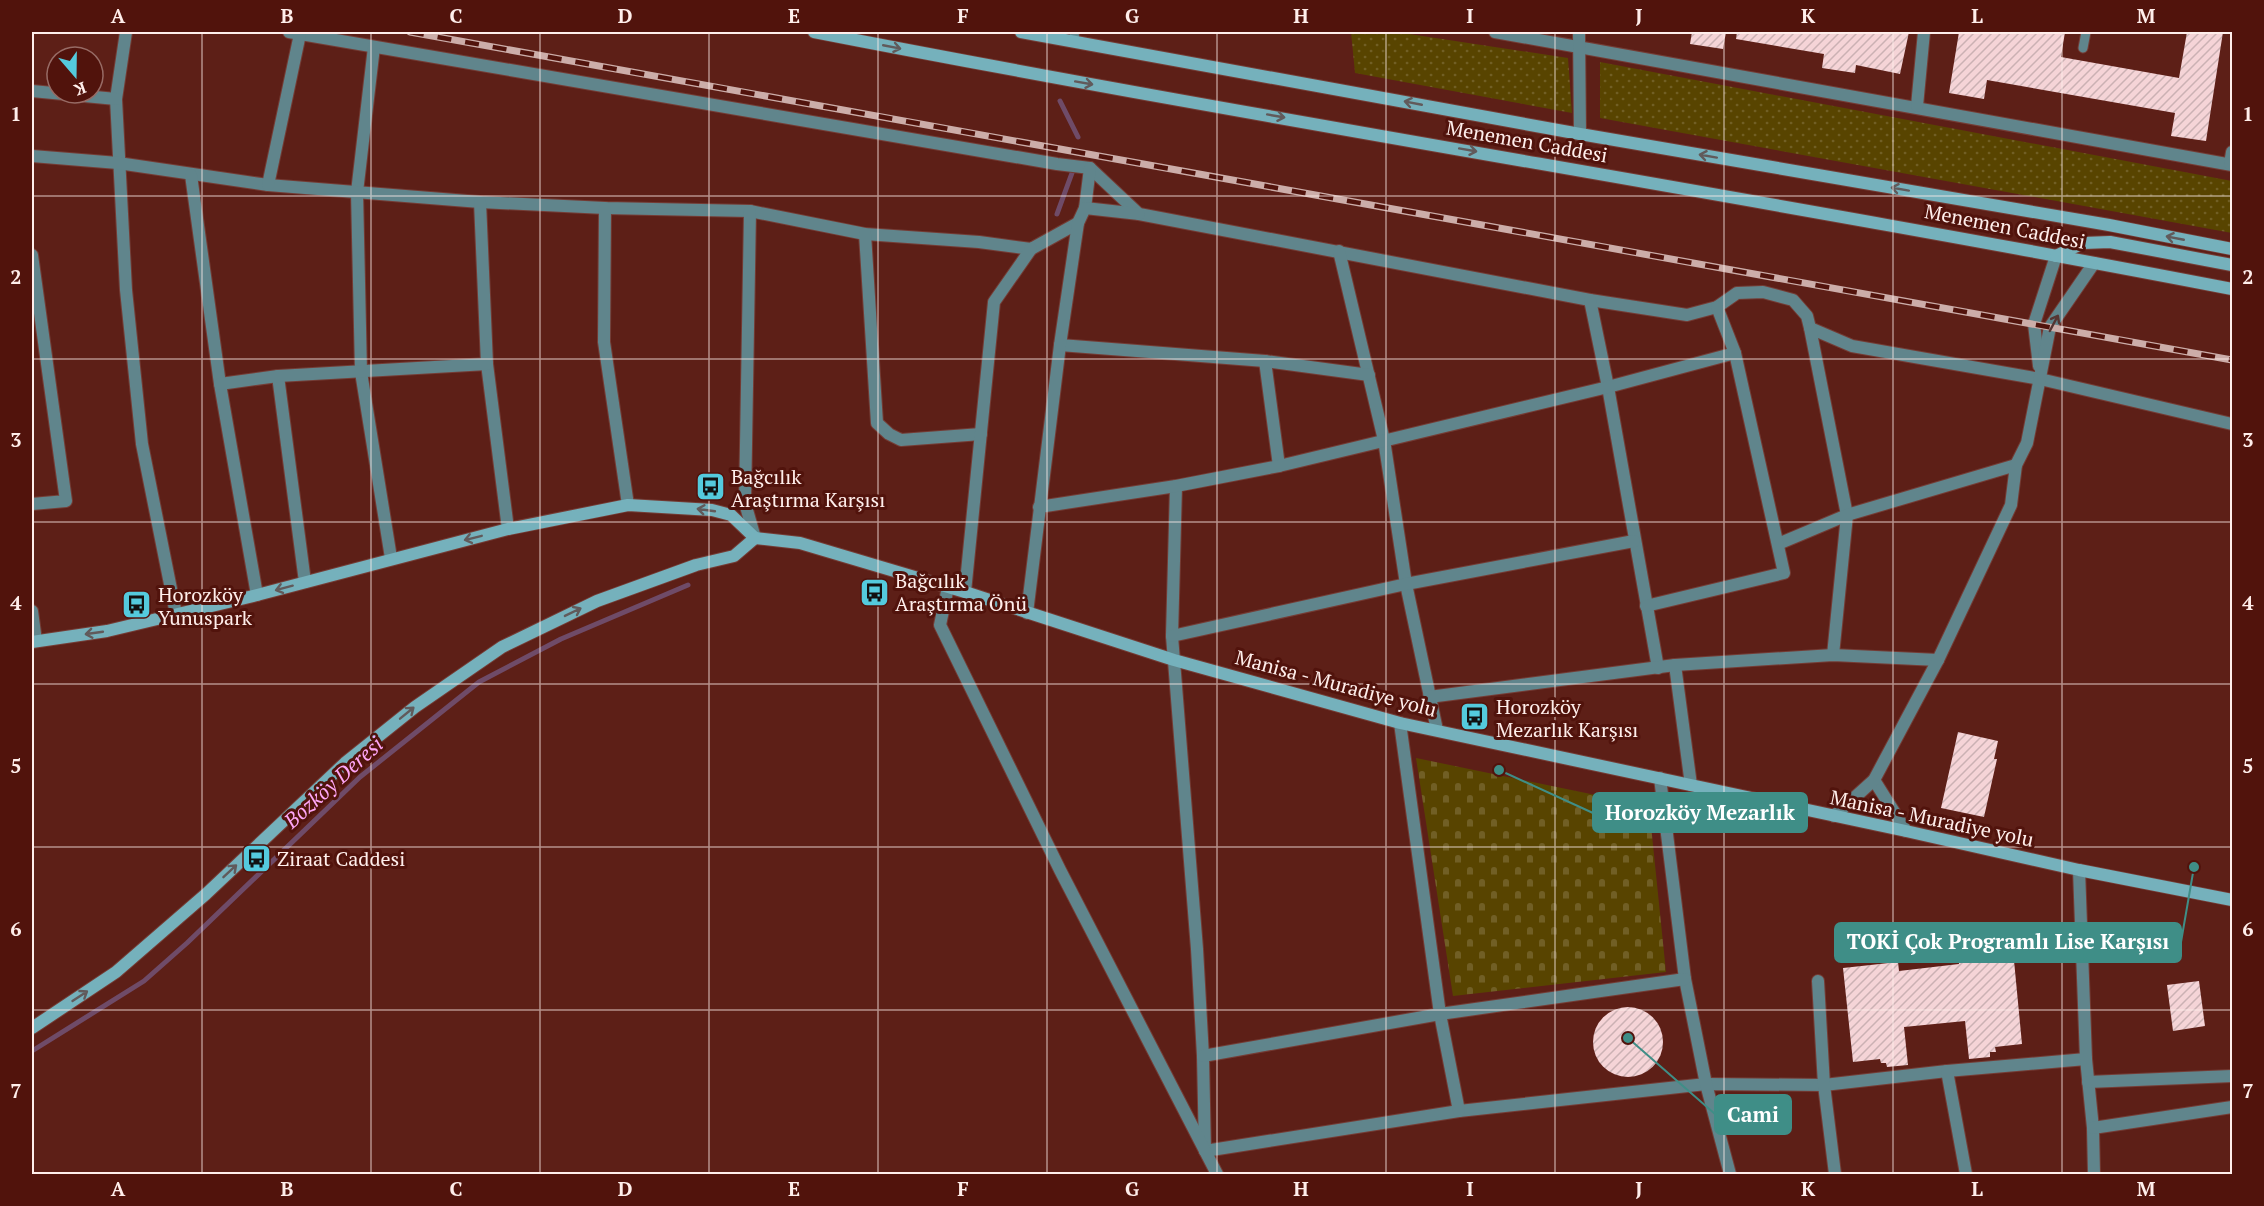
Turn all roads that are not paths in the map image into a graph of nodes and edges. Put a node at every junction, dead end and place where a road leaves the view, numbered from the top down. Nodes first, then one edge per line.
1 (126, 32) edge
2 (814, 32) edge
3 (1021, 32) edge
4 (1496, 32) edge
5 (1579, 32) edge
6 (1924, 32) edge
7 (2086, 32) edge
8 (295, 33) edge
9 (1075, 36) edge
10 (1580, 46) junction
11 (374, 47) junction
12 (2083, 48) dead end
13 (32, 91) edge
14 (116, 99) junction
15 (1917, 106) junction
16 (1580, 134) junction
17 (32, 156) edge
18 (2232, 160) edge
19 (118, 164) junction
20 (1090, 168) junction
21 (191, 175) junction
22 (268, 185) junction
23 (357, 192) junction
24 (480, 202) junction
25 (605, 208) junction
26 (1085, 208) junction
27 (750, 211) junction
28 (1139, 214) junction
29 (1078, 223) junction
30 (865, 234) junction
31 (1031, 249) junction
32 (2232, 249) edge
33 (1339, 251) junction
34 (32, 255) edge
35 (2056, 256) junction
36 (2094, 262) junction
37 (2232, 265) edge
38 (2232, 290) edge
39 (1590, 300) junction
40 (1717, 307) junction
41 (1810, 328) junction
42 (1060, 345) junction
43 (1735, 353) junction
44 (1265, 361) junction
45 (487, 364) junction
46 (361, 372) junction
47 (1369, 375) junction
48 (278, 376) junction
49 (2040, 379) junction
50 (220, 384) junction
51 (1608, 387) junction
52 (2232, 424) edge
53 (981, 434) junction
54 (1384, 440) junction
55 (2016, 465) junction
56 (1279, 466) junction
57 (1176, 486) junction
58 (32, 504) edge
59 (628, 505) junction
60 (1040, 507) junction
61 (1847, 515) junction
62 (508, 529) junction
63 (755, 538) junction
64 (1634, 541) junction
65 (1778, 544) junction
66 (391, 558) junction
67 (305, 582) junction
68 (1406, 584) junction
69 (948, 587) junction
70 (965, 592) junction
71 (257, 595) junction
72 (1646, 606) junction
73 (32, 611) edge
74 (1027, 613) junction
75 (176, 614) junction
76 (1172, 636) junction
77 (34, 642) edge
78 (1833, 655) junction
79 (1174, 660) junction
80 (1938, 660) junction
81 (1675, 665) junction
82 (1658, 668) junction
83 (1429, 696) junction
84 (1400, 723) junction
85 (1437, 730) junction
86 (1660, 778) junction
87 (1874, 780) junction
88 (1692, 785) junction
89 (1834, 816) junction
90 (1906, 831) junction
91 (2079, 870) junction
92 (2232, 900) edge
93 (1686, 979) junction
94 (1818, 981) dead end
95 (1440, 1014) junction
96 (32, 1028) edge
97 (1203, 1056) junction
98 (2086, 1059) junction
99 (1947, 1071) junction
100 (2232, 1076) edge
101 (2088, 1082) junction
102 (1706, 1084) junction
103 (1824, 1085) junction
104 (2232, 1107) edge
105 (1459, 1111) junction
106 (2093, 1128) junction
107 (1205, 1151) junction
108 (1216, 1174) edge
109 (1730, 1174) edge
110 (1835, 1174) edge
111 (1966, 1174) edge
112 (2094, 1174) edge

1 - 14 street
2 -> 35 main road, Menemen Caddesi
3 - 9 main road, Menemen Caddesi
4 - 10 street
5 - 10 street
6 - 15 street
7 - 12 lane
8 - 11 street
8 - 22 street
16 -> 9 main road, Menemen Caddesi
10 - 15 street
10 - 16 street
11 - 20 street
11 - 23 street
13 - 14 street
14 - 19 street
15 - 18 street
32 -> 16 main road, Menemen Caddesi
17 - 19 street
19 - 21 street
19 - 75 street
20 - 26 street
20 - 28 street
21 - 22 street
21 - 50 street
22 - 23 street
23 - 24 street
23 - 46 street
24 - 25 street
24 - 45 street
25 - 27 street
25 - 59 street
26 - 28 street
26 - 29 street
27 - 30 street
27 - 63 street
28 - 33 street
29 - 31 street
29 - 42 street
30 - 31 street
30 - 53 street
31 - 53 street
33 - 39 street
33 - 47 street
34 - 58 street
35 - 36 main road, Menemen Caddesi
35 - 37 main road
35 - 49 street
36 - 38 main road, Menemen Caddesi
49 -> 36 street
39 - 40 street
39 - 51 street
40 - 41 street
40 - 43 street
41 - 49 street
41 - 61 street
42 - 44 street
42 - 60 street
43 - 51 street
43 - 65 street
44 - 47 street
44 - 56 street
45 - 46 street
45 - 62 street
46 - 48 street
46 - 66 street
47 - 54 street
48 - 50 street
48 - 67 street
49 - 52 street
49 - 55 street
50 - 71 street
51 - 54 street
51 - 64 street
53 - 70 street
54 - 56 street
54 - 68 street
55 - 61 street
55 - 80 street
56 - 57 street
57 - 60 street
57 - 76 street
59 - 62 main road
63 -> 59 main road
60 - 74 street
61 - 65 street
61 - 78 street
62 -> 66 main road
63 - 69 main road, Manisa - Muradiye yolu
96 -> 63 main road
64 - 68 street
64 - 72 street
65 - 72 street
66 - 67 main road
67 -> 71 main road
68 - 76 street
68 - 83 street
69 - 70 main road, Manisa - Muradiye yolu
69 - 107 street
70 - 74 main road, Manisa - Muradiye yolu
71 - 75 main road
72 - 82 street
73 - 77 street
74 - 79 main road, Manisa - Muradiye yolu
75 -> 77 main road
76 - 79 street
78 - 80 street
78 - 81 street
79 - 84 main road, Manisa - Muradiye yolu
79 - 97 street
80 - 87 street
81 - 82 street
81 - 88 street
82 - 83 street
83 - 85 street
84 - 85 main road, Manisa - Muradiye yolu
84 - 95 street
85 - 86 main road, Manisa - Muradiye yolu
86 - 88 main road, Manisa - Muradiye yolu
86 - 93 street
87 - 89 street
87 - 90 street
88 - 89 main road, Manisa - Muradiye yolu
89 - 90 main road, Manisa - Muradiye yolu
90 - 91 main road, Manisa - Muradiye yolu
91 - 92 main road, Manisa - Muradiye yolu
91 - 98 street
93 - 95 street
93 - 102 street
94 - 103 street
95 - 97 street
95 - 105 street
97 - 107 street
98 - 99 street
98 - 101 street
99 - 103 street
99 - 111 street
100 - 101 street
101 - 106 street
102 - 103 street
102 - 105 street
102 - 109 street
103 - 110 street
104 - 106 street
105 - 107 street
106 - 112 street
107 - 108 street

